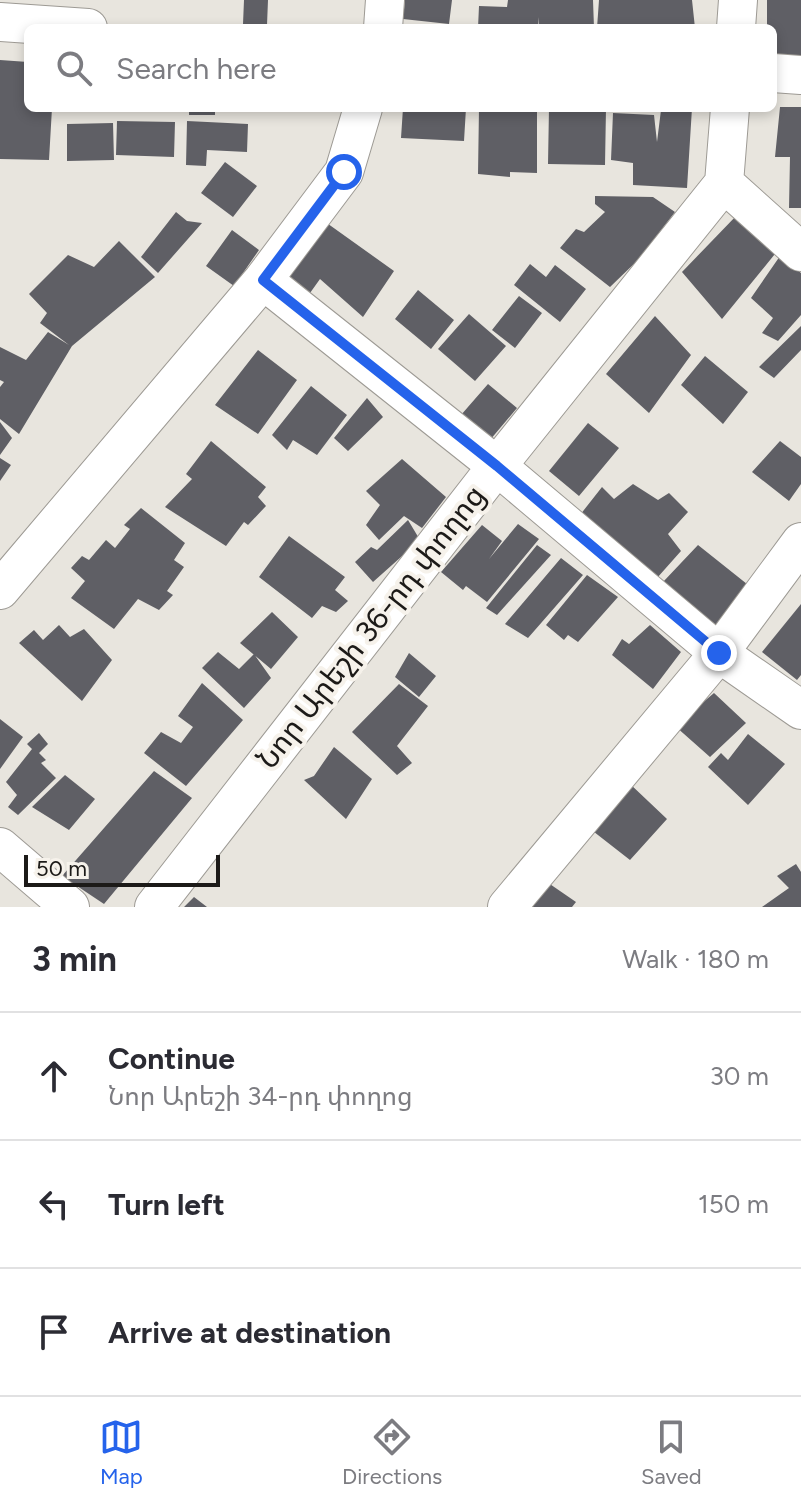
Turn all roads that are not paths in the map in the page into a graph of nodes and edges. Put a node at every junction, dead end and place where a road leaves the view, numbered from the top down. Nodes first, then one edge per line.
1 (385, 0) edge
2 (738, 0) edge
3 (0, 22) edge
4 (29, 24) edge
5 (383, 24) edge
6 (736, 24) edge
7 (777, 73) edge
8 (801, 75) edge
9 (362, 112) edge
10 (730, 112) edge
11 (724, 183) junction
12 (801, 252) edge
13 (263, 280) junction
14 (497, 466) junction
15 (801, 542) edge
16 (0, 590) edge
17 (719, 653) junction
18 (801, 710) edge
19 (0, 847) edge
20 (70, 907) edge
21 (154, 907) edge
22 (507, 907) edge

1 - 5 street
2 - 6 street
3 - 4 street
7 - 8 street
9 - 13 street
10 - 11 street
11 - 12 street
11 - 14 street, Նոր Արեշի 36-րդ փողոց
13 - 14 street
13 - 16 street
14 - 17 street
14 - 21 street, Նոր Արեշի 36-րդ փողոց
15 - 17 street
17 - 18 street
17 - 22 street
19 - 20 street

